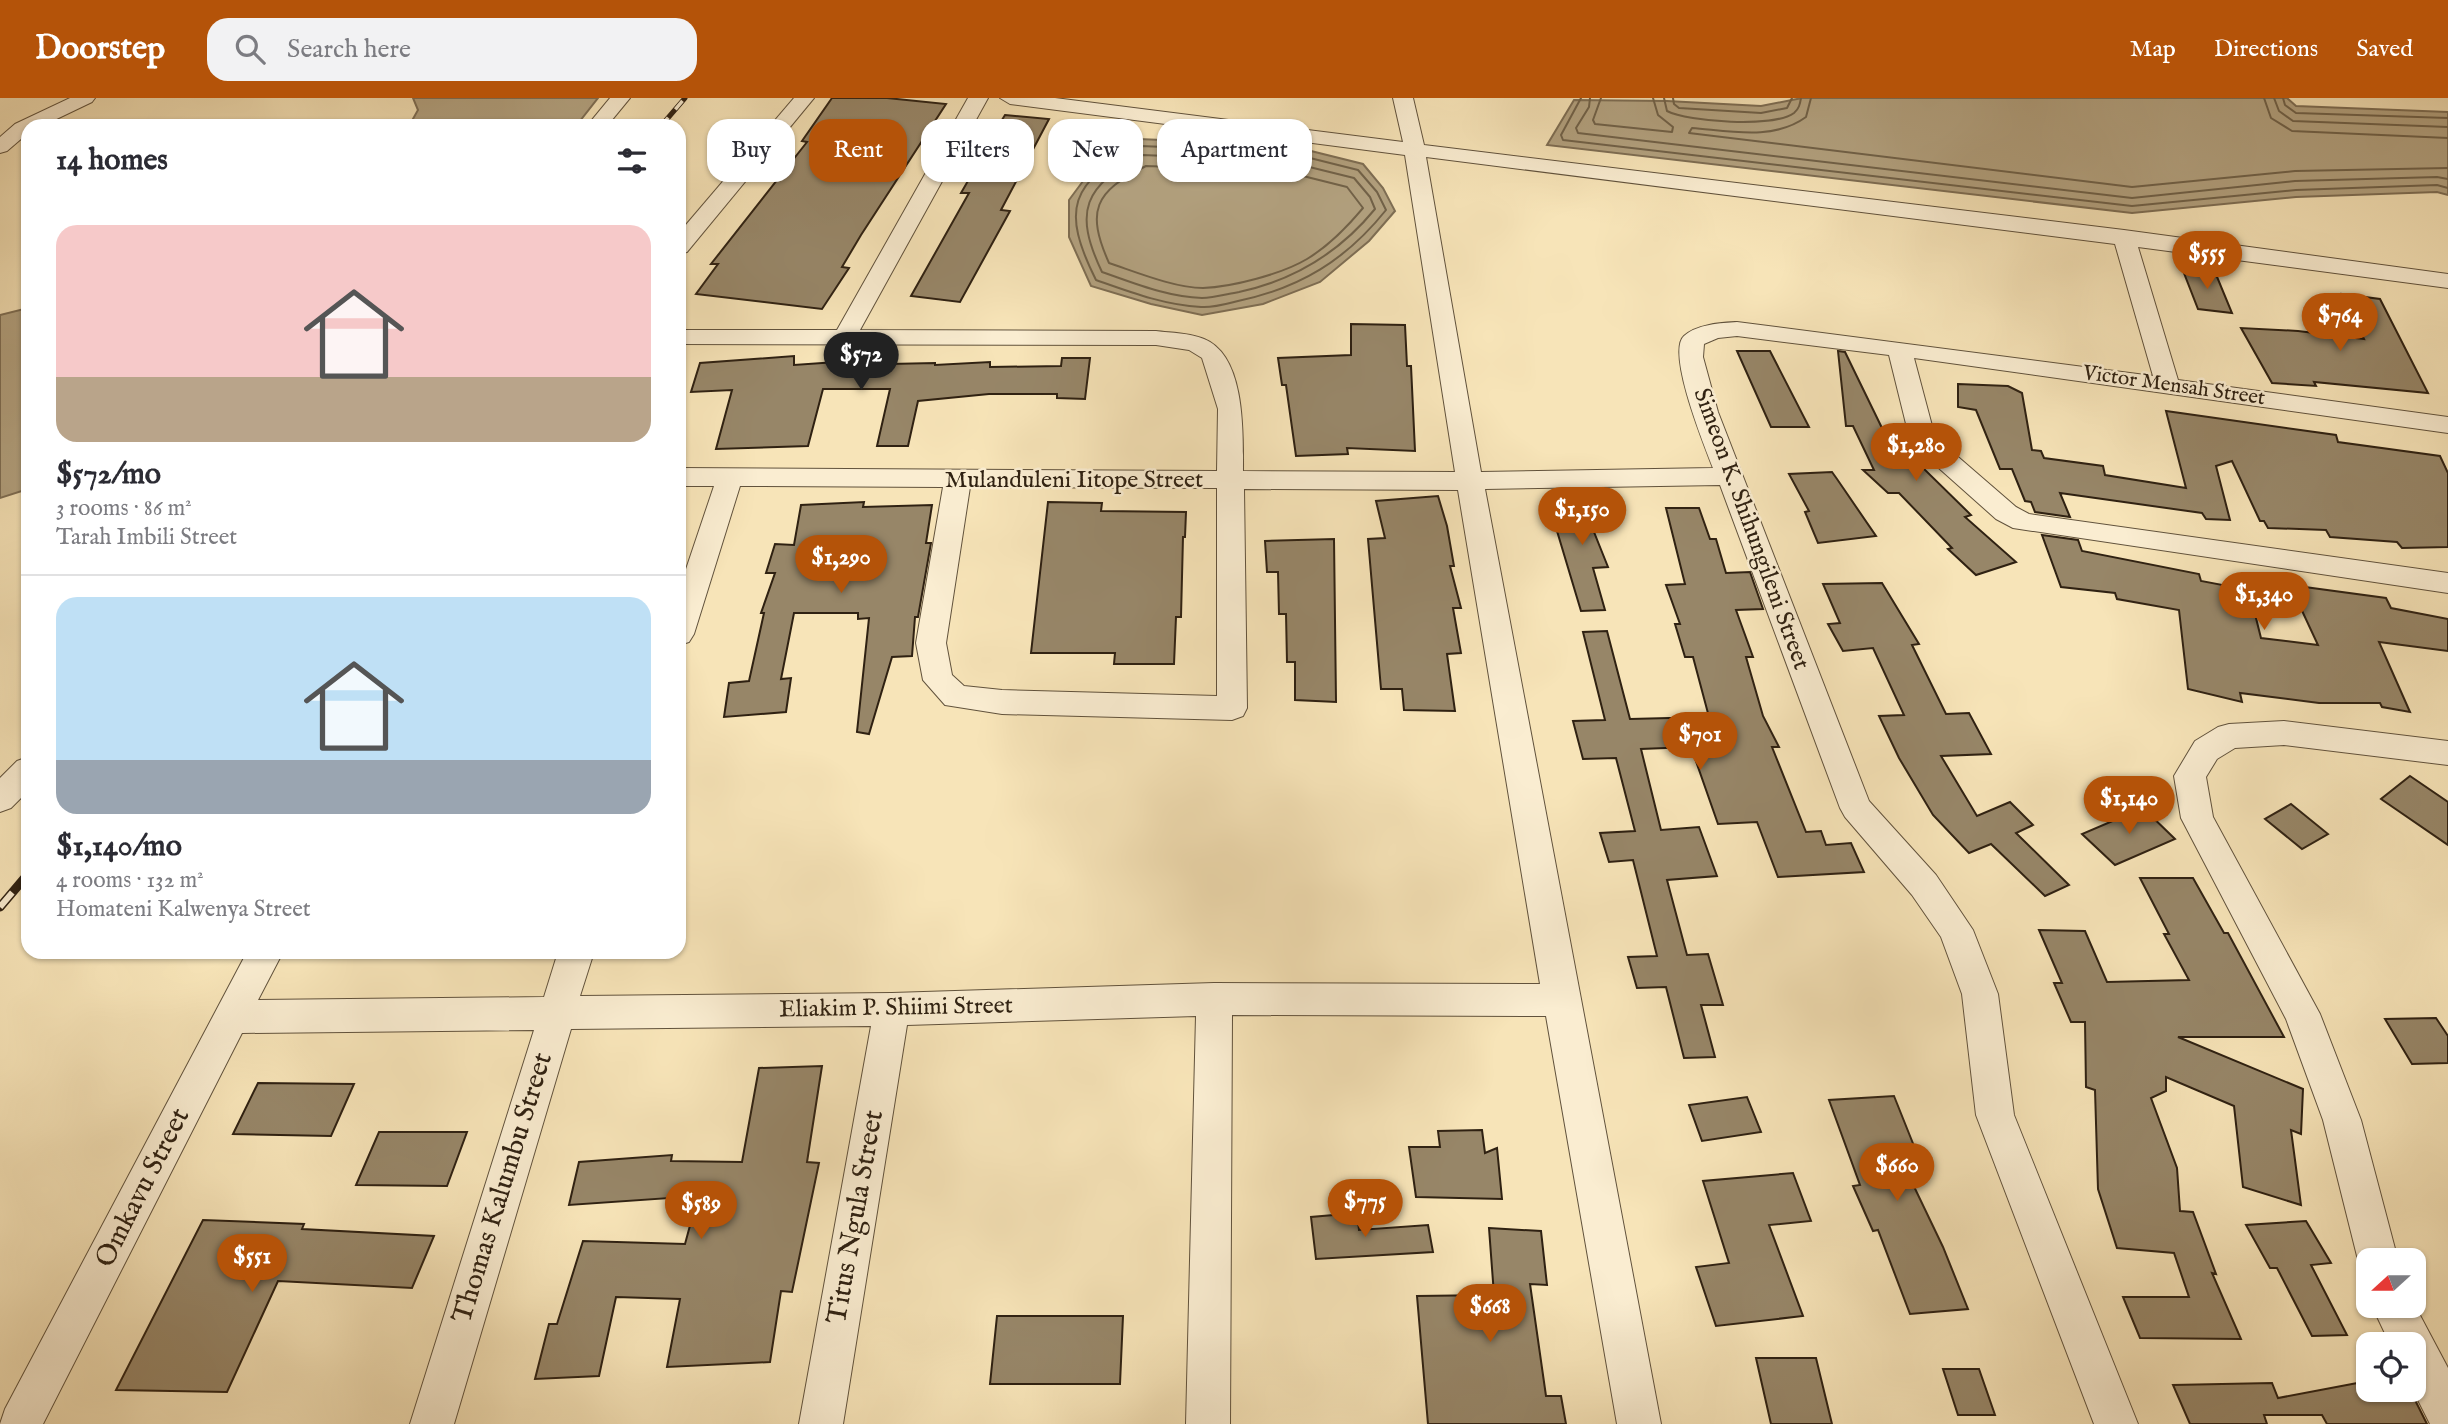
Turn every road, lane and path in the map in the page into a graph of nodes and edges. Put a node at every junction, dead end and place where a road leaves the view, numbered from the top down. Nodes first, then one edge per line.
1 (86, 98) edge
2 (620, 98) edge
3 (804, 98) edge
4 (978, 98) edge
5 (1010, 98) edge
6 (1403, 98) edge
7 (0, 116) edge
8 (41, 119) edge
9 (603, 119) edge
10 (21, 127) edge
11 (21, 129) edge
12 (0, 147) edge
13 (1415, 152) junction
14 (2124, 237) junction
15 (686, 239) edge
16 (2448, 281) edge
17 (686, 337) edge
18 (844, 338) junction
19 (1900, 349) junction
20 (2167, 384) junction
21 (2448, 425) edge
22 (730, 476) junction
23 (1730, 476) junction
24 (686, 477) edge
25 (958, 479) junction
26 (1231, 481) junction
27 (1468, 481) junction
28 (2448, 583) edge
29 (686, 612) edge
30 (2448, 753) edge
31 (21, 777) edge
32 (0, 799) edge
33 (261, 959) edge
34 (574, 959) edge
35 (1214, 999) junction
36 (1560, 1000) junction
37 (892, 1009) junction
38 (556, 1014) junction
39 (232, 1017) junction
40 (2375, 1248) edge
41 (2426, 1370) edge
42 (2448, 1413) edge
43 (20, 1424) edge
44 (432, 1424) edge
45 (821, 1424) edge
46 (1208, 1424) edge
47 (1639, 1424) edge
48 (2116, 1424) edge

1 - 8 street
2 - 9 street
3 - 15 street
4 - 18 street
5 - 13 street
6 - 13 street
7 - 10 street
11 - 12 street
13 - 14 street
13 - 27 street
14 - 16 street
14 - 20 street
17 - 18 street
18 - 26 street
19 - 20 street, Victor Mensah Street
19 - 23 street, Simeon K. Shihungileni Street
19 - 28 street
20 - 21 street, Victor Mensah Street
22 - 24 street, Mulanduleni Iitope Street
22 - 25 street, Mulanduleni Iitope Street
22 - 29 street
23 - 27 street, Mulanduleni Iitope Street
23 - 48 street, Simeon K. Shihungileni Street
25 - 26 street, Mulanduleni Iitope Street
25 - 26 street
26 - 27 street, Mulanduleni Iitope Street
27 - 36 street
30 - 40 street
31 - 32 street
33 - 39 street, Omkavu Street
34 - 38 street, Thomas Kalumbu Street
35 - 36 street, Eliakim P. Shiimi Street
35 - 37 street, Eliakim P. Shiimi Street
35 - 46 street
36 - 47 street
37 - 38 street, Eliakim P. Shiimi Street
37 - 45 street, Titus Ngula Street
38 - 39 street, Eliakim P. Shiimi Street
38 - 44 street, Thomas Kalumbu Street
39 - 43 street, Omkavu Street
41 - 42 street

